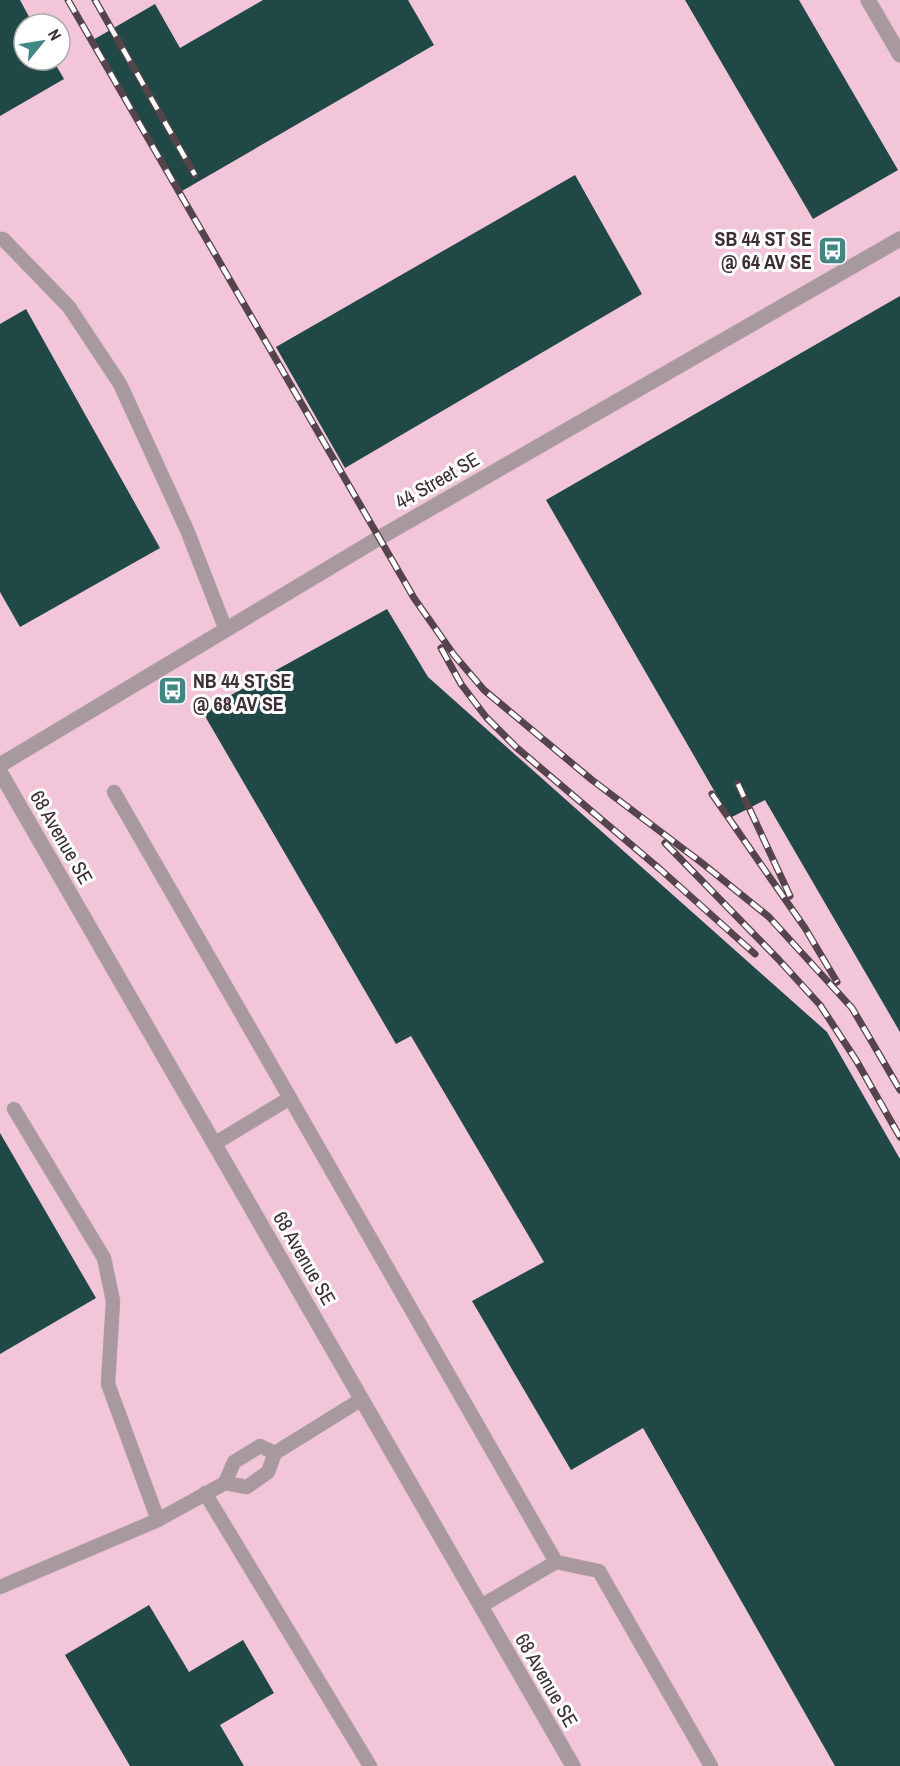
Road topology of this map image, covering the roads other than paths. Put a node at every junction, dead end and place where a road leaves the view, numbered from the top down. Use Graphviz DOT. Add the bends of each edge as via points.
graph roads {
  1 [pos="868,0"];
  2 [pos="900,55"];
  3 [pos="0,239"];
  4 [pos="900,239"];
  5 [pos="226,630"];
  6 [pos="0,765"];
  7 [pos="0,772"];
  8 [pos="114,792"];
  9 [pos="290,1098"];
  10 [pos="14,1108"];
  11 [pos="214,1144"];
  12 [pos="362,1399"];
  13 [pos="275,1454"];
  14 [pos="225,1483"];
  15 [pos="205,1493"];
  16 [pos="158,1520"];
  17 [pos="556,1562"];
  18 [pos="0,1587"];
  19 [pos="481,1606"];
  20 [pos="370,1766"];
  21 [pos="573,1766"];
  22 [pos="711,1766"];
  1 -- 2 [label="street"];
  3 -- 5 [label="lane" via="69,307 120,384 187,530"];
  4 -- 5 [label="street, 44 Street SE"];
  5 -- 6 [label="street, 44 Street SE"];
  7 -- 11 [label="street, 68 Avenue SE"];
  8 -- 9 [label="lane"];
  9 -- 11 [label="lane"];
  9 -- 17 [label="lane"];
  10 -- 16 [label="lane" via="104,1258 113,1302 108,1384"];
  11 -- 12 [label="street, 68 Avenue SE"];
  12 -- 13 [label="lane"];
  12 -- 19 [label="street, 68 Avenue SE"];
  13 -- 14 [label="lane" via="268,1472 247,1487"];
  13 -- 14 [label="lane" via="260,1446 234,1462"];
  14 -- 15 [label="lane"];
  15 -- 16 [label="lane"];
  15 -- 20 [label="lane"];
  16 -- 18 [label="lane"];
  17 -- 19 [label="lane"];
  17 -- 22 [label="lane" via="599,1571"];
  19 -- 21 [label="street, 68 Avenue SE"];
}
